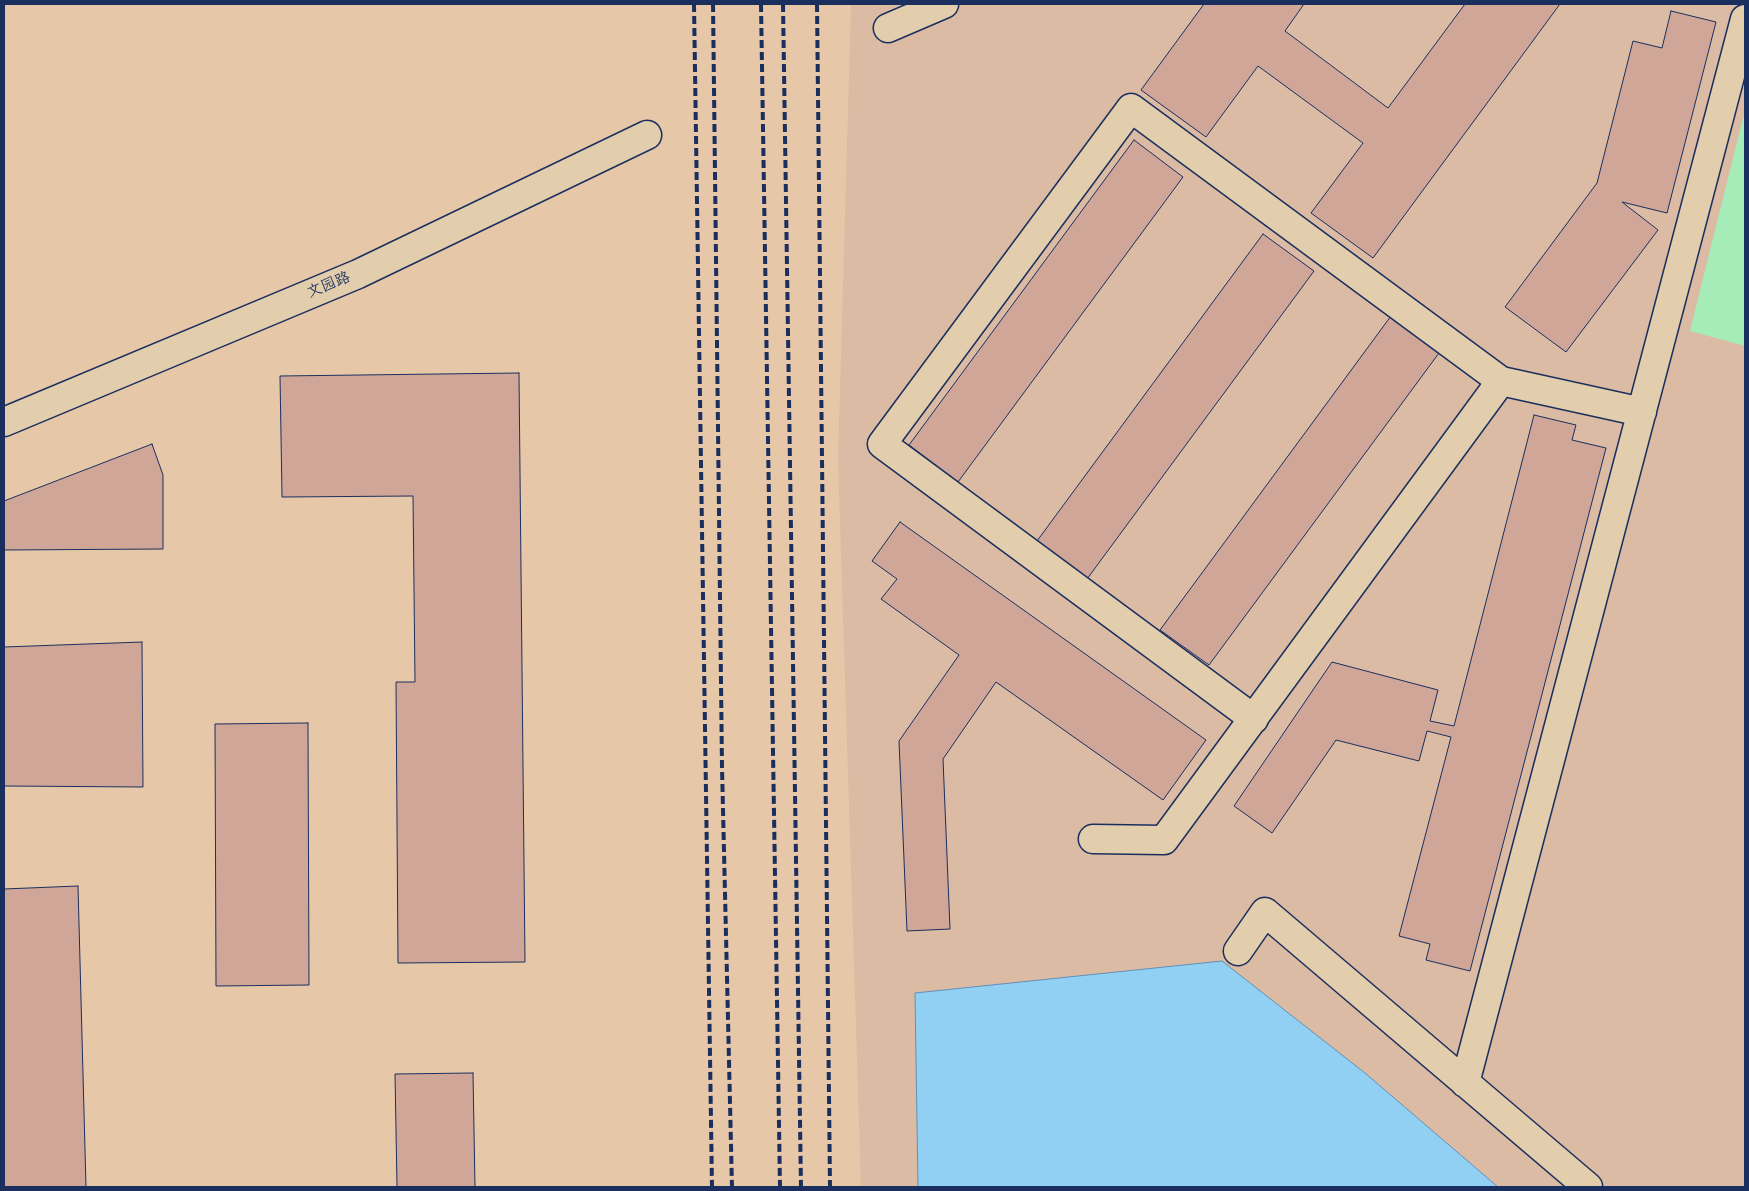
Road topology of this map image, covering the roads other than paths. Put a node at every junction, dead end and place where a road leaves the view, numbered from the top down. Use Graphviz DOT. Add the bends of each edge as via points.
graph roads {
  1 [pos="944,4"];
  2 [pos="1745,19"];
  3 [pos="888,28"];
  4 [pos="647,135"];
  5 [pos="1502,381"];
  6 [pos="1642,412"];
  7 [pos="4,422"];
  8 [pos="1254,719"];
  9 [pos="1092,839"];
  10 [pos="1238,951"];
  11 [pos="1465,1083"];
  12 [pos="1588,1187"];
  1 -- 3 [label="street"];
  2 -- 6 [label="street"];
  4 -- 7 [label="street, 文园路" via="358,274"];
  5 -- 6 [label="street"];
  5 -- 8 [label="street"];
  5 -- 8 [label="street" via="1131,108 882,444"];
  6 -- 11 [label="street"];
  8 -- 9 [label="street" via="1164,840"];
  10 -- 11 [label="street" via="1265,912"];
  11 -- 12 [label="street"];
}
